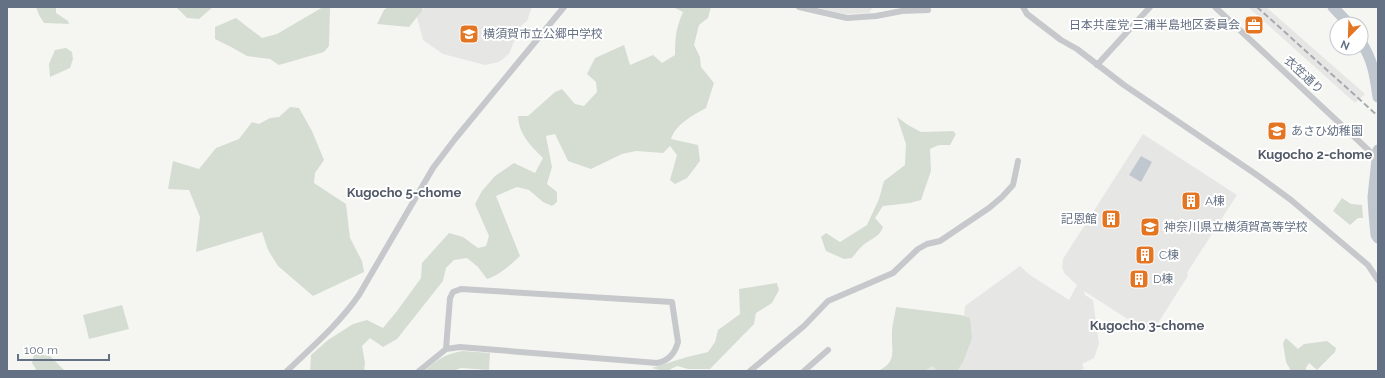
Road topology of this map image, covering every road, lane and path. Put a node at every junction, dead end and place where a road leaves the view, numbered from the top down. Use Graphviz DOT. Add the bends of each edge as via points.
graph roads {
  1 [pos="564,7"];
  2 [pos="800,7"];
  3 [pos="1023,7"];
  4 [pos="1150,7"];
  5 [pos="1215,7"];
  6 [pos="928,10"];
  7 [pos="1098,65"];
  8 [pos="1378,159"];
  9 [pos="1018,160"];
  10 [pos="1378,280"];
  11 [pos="446,349"];
  12 [pos="828,350"];
  13 [pos="287,371"];
  14 [pos="420,371"];
  15 [pos="750,371"];
  16 [pos="804,371"];
  1 -- 13 [label="street" via="433,168 359,296 337,324"];
  2 -- 6 [label="street" via="847,18"];
  3 -- 7 [label="street" via="1027,14"];
  4 -- 7 [label="street"];
  5 -- 8 [label="street, 衣笠通り"];
  7 -- 10 [label="street" via="1124,86 1291,200 1368,266"];
  9 -- 15 [label="street" via="1013,185 989,208 940,241 918,249 893,273 828,301 804,326"];
  11 -- 11 [label="street" via="460,347 656,363 671,356 678,342 672,302 461,289 453,292 450,298"];
  11 -- 14 [label="street"];
  12 -- 16 [label="street"];
}
